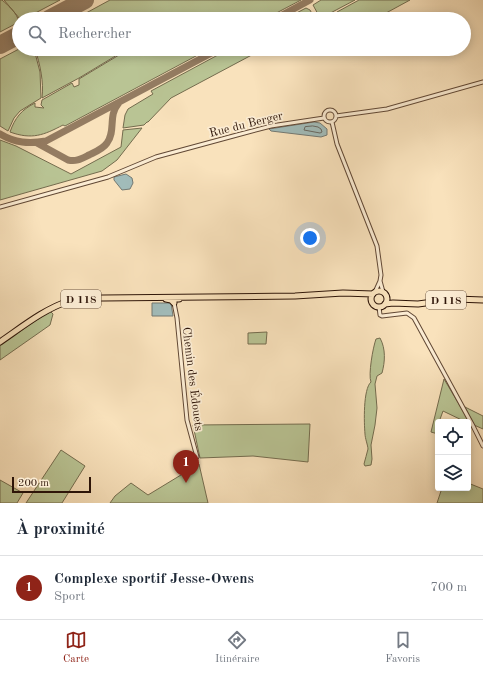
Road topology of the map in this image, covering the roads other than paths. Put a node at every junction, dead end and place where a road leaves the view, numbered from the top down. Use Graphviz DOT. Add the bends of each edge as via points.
graph roads {
  1 [pos="483,82"];
  2 [pos="336,116"];
  3 [pos="324,118"];
  4 [pos="332,122"];
  5 [pos="0,207"];
  6 [pos="380,281"];
  7 [pos="374,293"];
  8 [pos="352,294"];
  9 [pos="385,294"];
  10 [pos="154,297"];
  11 [pos="191,297"];
  12 [pos="483,300"];
  13 [pos="371,302"];
  14 [pos="174,303"];
  15 [pos="409,303"];
  16 [pos="385,304"];
  17 [pos="379,307"];
  18 [pos="0,342"];
  19 [pos="483,446"];
  20 [pos="197,457"];
  1 -- 2 [label="street" via="387,108"];
  2 -- 3 [label="street" via="329,110"];
  2 -- 4 [label="street"];
  3 -- 4 [label="street"];
  3 -- 5 [label="street, Rue du Berger" via="271,126 174,152 108,177"];
  4 -- 6 [label="street" via="338,148 375,239 380,261"];
  6 -- 7 [label="street"];
  6 -- 9 [label="street"];
  7 -- 8 [label="main road, D 118"];
  7 -- 9 [label="main road"];
  7 -- 13 [label="main road"];
  8 -- 11 [label="main road, D 118"];
  8 -- 13 [label="main road, D 118"];
  9 -- 15 [label="main road, D 118" via="394,300"];
  9 -- 16 [label="main road"];
  10 -- 11 [label="main road, D 118"];
  10 -- 14 [label="main road" via="170,299"];
  10 -- 18 [label="main road, D 118" via="90,298 70,301 41,314"];
  11 -- 14 [label="main road" via="174,299"];
  12 -- 15 [label="main road, D 118" via="456,299"];
  13 -- 17 [label="main road"];
  14 -- 20 [label="street, Chemin des Édouets" via="187,420"];
  15 -- 16 [label="main road, D 118"];
  16 -- 17 [label="main road"];
  17 -- 19 [label="street" via="382,316 407,313 414,318"];
}
